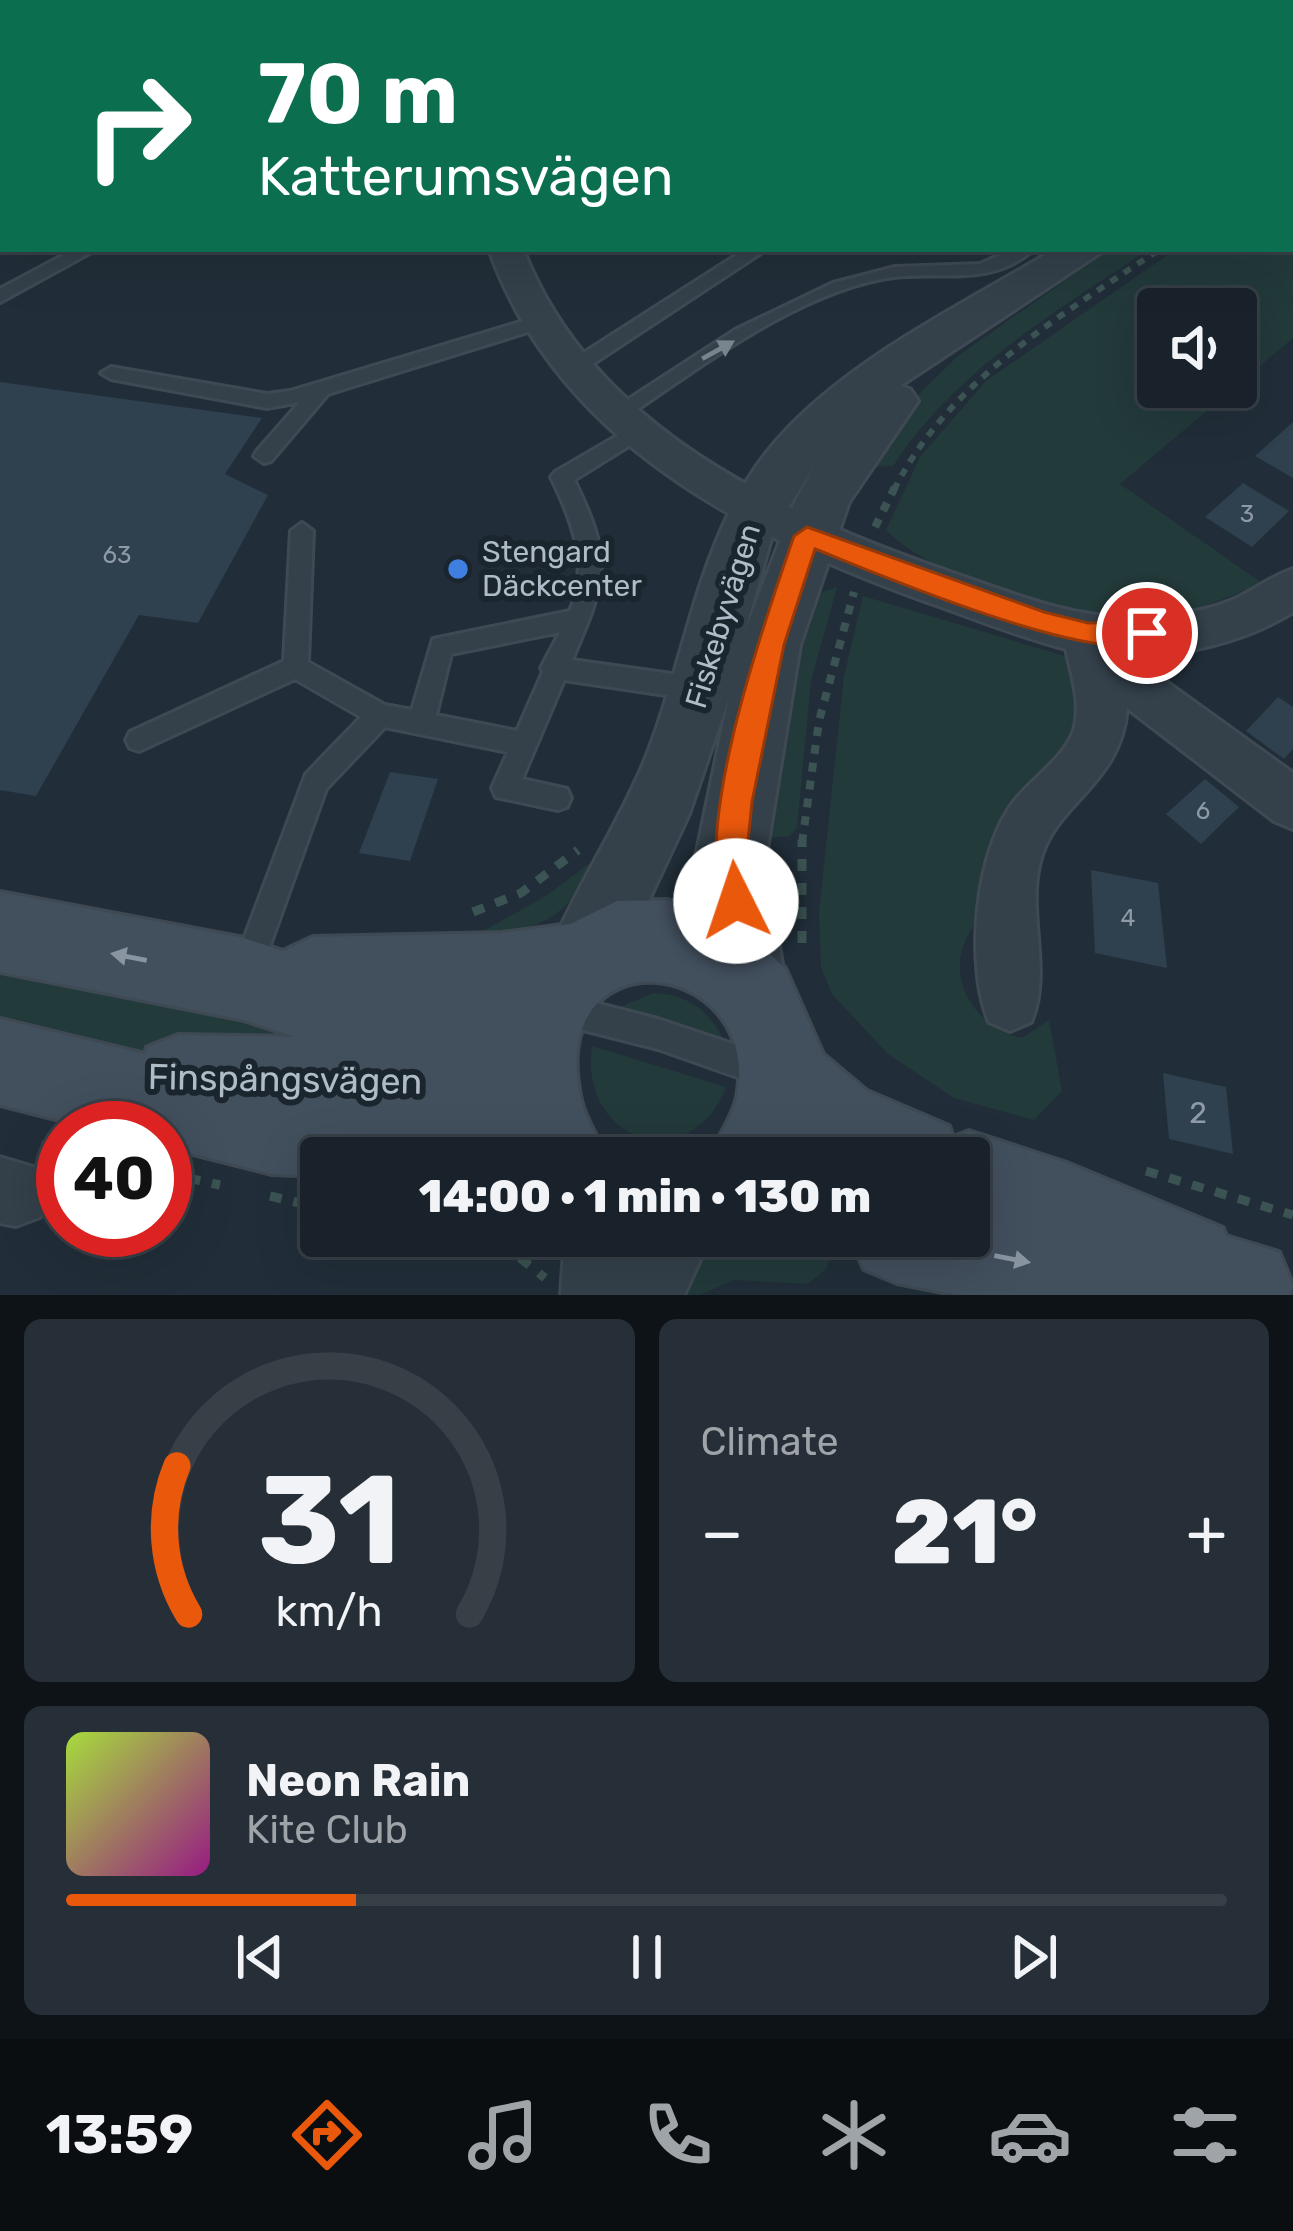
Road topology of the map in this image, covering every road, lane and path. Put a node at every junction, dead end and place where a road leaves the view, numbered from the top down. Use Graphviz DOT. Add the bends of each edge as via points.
graph roads {
  1 [pos="82,252"];
  2 [pos="507,252"];
  3 [pos="753,252"];
  4 [pos="1020,252"];
  5 [pos="1080,252"];
  6 [pos="1156,252"];
  7 [pos="0,296"];
  8 [pos="537,323"];
  9 [pos="575,368"];
  10 [pos="111,373"];
  11 [pos="325,389"];
  12 [pos="630,421"];
  13 [pos="264,456"];
  14 [pos="302,531"];
  15 [pos="809,535"];
  16 [pos="1293,586"];
  17 [pos="577,619"];
  18 [pos="1089,649"];
  19 [pos="296,667"];
  20 [pos="554,668"];
  21 [pos="694,708"];
  22 [pos="380,715"];
  23 [pos="421,723"];
  24 [pos="139,740"];
  25 [pos="524,744"];
  26 [pos="557,798"];
  27 [pos="1293,805"];
  28 [pos="587,842"];
  29 [pos="468,914"];
  30 [pos="0,932"];
  31 [pos="587,966"];
  32 [pos="776,969"];
  33 [pos="244,979"];
  34 [pos="1010,1001"];
  35 [pos="16,1066"];
  36 [pos="782,1076"];
  37 [pos="359,1137"];
  38 [pos="414,1137"];
  39 [pos="480,1137"];
  40 [pos="547,1137"];
  41 [pos="765,1137"];
  42 [pos="868,1137"];
  43 [pos="990,1183"];
  44 [pos="990,1255"];
  45 [pos="524,1257"];
  46 [pos="598,1257"];
  47 [pos="666,1257"];
  48 [pos="1263,1290"];
  49 [pos="554,1295"];
  50 [pos="596,1295"];
  51 [pos="647,1295"];
  1 -- 7 [label="lane"];
  2 -- 8 [label="street"];
  3 -- 9 [label="lane"];
  12 -- 4 [label="lane, one-way" via="709,355 842,286 879,274 966,276"];
  5 -- 15 [label="street, Fiskebyvägen" via="973,322 899,393 840,467"];
  6 -- 15 [label="path" via="980,375 944,410 890,491"];
  8 -- 9 [label="street"];
  8 -- 11 [label="lane"];
  9 -- 12 [label="street"];
  10 -- 11 [label="lane" via="267,401"];
  11 -- 13 [label="lane"];
  12 -- 15 [label="street"];
  12 -- 17 [label="lane" via="562,477 591,558 590,593"];
  14 -- 19 [label="lane"];
  15 -- 18 [label="street"];
  15 -- 21 [label="street, Fiskebyvägen"];
  15 -- 32 [label="path" via="824,685 801,864"];
  15 -- 32 [label="street, Fiskebyvägen" via="770,645 730,861"];
  16 -- 18 [label="street" via="1221,622"];
  17 -- 20 [label="lane"];
  17 -- 23 [label="lane" via="441,646"];
  18 -- 27 [label="street"];
  18 -- 34 [label="street" via="1102,705 1098,733 1086,759 1026,824 1012,859"];
  19 -- 22 [label="lane"];
  19 -- 24 [label="lane"];
  20 -- 21 [label="lane"];
  20 -- 25 [label="lane"];
  21 -- 31 [label="street, Fiskebyvägen"];
  22 -- 23 [label="lane"];
  22 -- 33 [label="lane" via="315,782"];
  23 -- 25 [label="lane"];
  25 -- 26 [label="lane" via="505,788"];
  28 -- 29 [label="path" via="520,893"];
  33 -- 30 [label="main road, Finspångsvägen, one-way"];
  31 -- 32 [label="main road, Finspångsvägen" via="707,951"];
  31 -- 33 [label="main road, Finspångsvägen" via="487,1022 394,1022"];
  31 -- 36 [label="lane" via="658,1034"];
  31 -- 40 [label="main road, Finspångsvägen" via="533,1068"];
  32 -- 36 [label="main road, Finspångsvägen"];
  35 -- 37 [label="main road, Finspångsvägen" via="272,1130"];
  36 -- 41 [label="main road, Finspångsvägen"];
  36 -- 42 [label="main road"];
  38 -- 39 [label="main road, Finspångsvägen"];
  43 -- 48 [label="main road"];
  44 -- 48 [label="main road, one-way"];
  45 -- 49 [label="path"];
  46 -- 50 [label="street"];
  47 -- 51 [label="street"];
}
